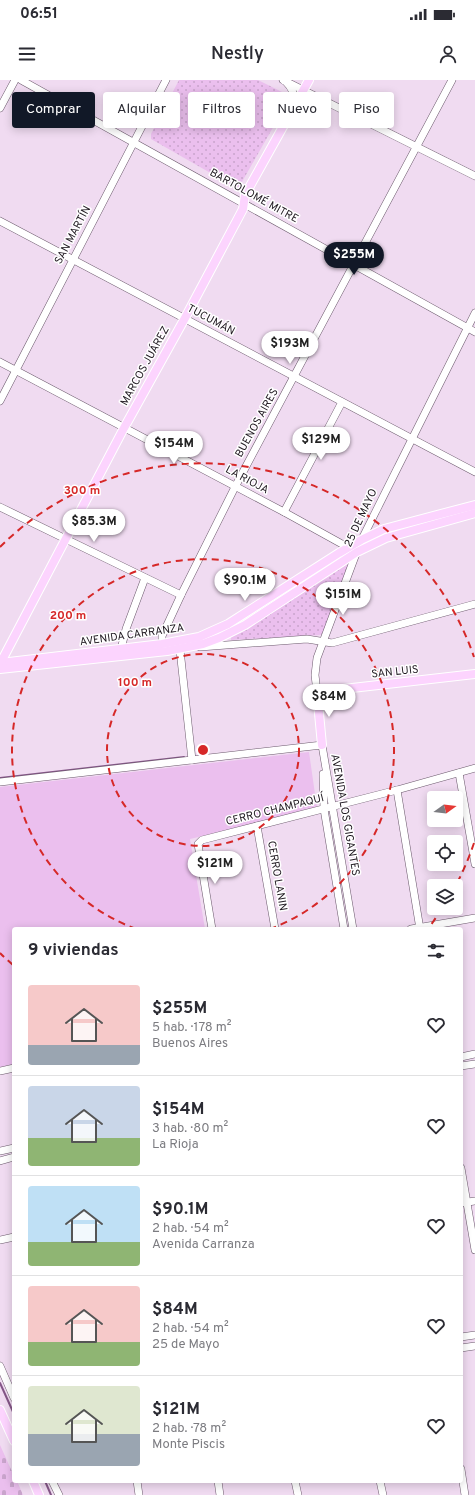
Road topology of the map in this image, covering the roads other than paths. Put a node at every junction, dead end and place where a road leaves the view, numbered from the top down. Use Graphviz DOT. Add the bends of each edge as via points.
graph roads {
  1 [pos="15,80"];
  2 [pos="21,80"];
  3 [pos="166,80"];
  4 [pos="284,80"];
  5 [pos="309,80"];
  6 [pos="452,80"];
  7 [pos="304,90"];
  8 [pos="292,92"];
  9 [pos="0,108"];
  10 [pos="283,128"];
  11 [pos="134,142"];
  12 [pos="417,146"];
  13 [pos="475,176"];
  14 [pos="244,202"];
  15 [pos="0,221"];
  16 [pos="73,259"];
  17 [pos="354,265"];
  18 [pos="475,313"];
  19 [pos="185,318"];
  20 [pos="468,328"];
  21 [pos="475,332"];
  22 [pos="0,362"];
  23 [pos="16,371"];
  24 [pos="295,377"];
  25 [pos="0,401"];
  26 [pos="342,402"];
  27 [pos="124,428"];
  28 [pos="412,438"];
  29 [pos="475,472"];
  30 [pos="235,487"];
  31 [pos="475,505"];
  32 [pos="0,507"];
  33 [pos="284,512"];
  34 [pos="475,513"];
  35 [pos="66,540"];
  36 [pos="361,540"];
  37 [pos="349,548"];
  38 [pos="357,552"];
  39 [pos="145,578"];
  40 [pos="181,595"];
  41 [pos="475,604"];
  42 [pos="324,642"];
  43 [pos="162,644"];
  44 [pos="122,649"];
  45 [pos="184,649"];
  46 [pos="3,651"];
  47 [pos="167,651"];
  48 [pos="0,663"];
  49 [pos="0,670"];
  50 [pos="475,674"];
  51 [pos="317,692"];
  52 [pos="322,745"];
  53 [pos="192,760"];
  54 [pos="475,768"];
  55 [pos="459,772"];
  56 [pos="0,782"];
  57 [pos="397,790"];
  58 [pos="332,807"];
  59 [pos="324,809"];
  60 [pos="258,826"];
  61 [pos="475,864"];
  62 [pos="475,918"];
  63 [pos="212,927"];
  64 [pos="275,927"];
  65 [pos="344,927"];
  66 [pos="353,927"];
  67 [pos="420,927"];
  68 [pos="426,927"];
  69 [pos="475,1054"];
  70 [pos="463,1057"];
  71 [pos="475,1064"];
  72 [pos="463,1066"];
  73 [pos="12,1068"];
  74 [pos="0,1071"];
  75 [pos="12,1148"];
  76 [pos="0,1151"];
  77 [pos="12,1158"];
  78 [pos="0,1161"];
  79 [pos="463,1191"];
  80 [pos="475,1200"];
  81 [pos="464,1203"];
  82 [pos="12,1237"];
  83 [pos="0,1240"];
  84 [pos="475,1250"];
  85 [pos="475,1335"];
  86 [pos="463,1337"];
  87 [pos="475,1346"];
  88 [pos="463,1348"];
  89 [pos="0,1366"];
  90 [pos="12,1393"];
  91 [pos="0,1410"];
  92 [pos="11,1426"];
  93 [pos="463,1482"];
  94 [pos="34,1483"];
  95 [pos="53,1483"];
  96 [pos="137,1483"];
  97 [pos="218,1483"];
  98 [pos="295,1483"];
  99 [pos="380,1483"];
  100 [pos="39,1495"];
  101 [pos="59,1495"];
  102 [pos="139,1495"];
  103 [pos="220,1495"];
  104 [pos="298,1495"];
  105 [pos="383,1495"];
  106 [pos="465,1495"];
  1 -- 9 [label="street"];
  2 -- 11 [label="street, BARTOLOMÉ MITRE"];
  3 -- 11 [label="street, SAN MARTÍN"];
  4 -- 7 [label="street"];
  4 -- 8 [label="street"];
  5 -- 7 [label="main road, MARCOS JUÁREZ"];
  6 -- 12 [label="street, BUENOS AIRES"];
  7 -- 12 [label="street"];
  10 -- 14 [label="main road, MARCOS JUÁREZ" via="245,195"];
  11 -- 14 [label="street, BARTOLOMÉ MITRE"];
  11 -- 16 [label="street, SAN MARTÍN"];
  12 -- 13 [label="street"];
  12 -- 17 [label="street, BUENOS AIRES"];
  14 -- 17 [label="street, BARTOLOMÉ MITRE"];
  14 -- 19 [label="main road, MARCOS JUÁREZ" via="243,209"];
  15 -- 16 [label="street, TUCUMÁN"];
  16 -- 19 [label="street, TUCUMÁN"];
  16 -- 23 [label="street, SAN MARTÍN"];
  17 -- 20 [label="street, BARTOLOMÉ MITRE"];
  17 -- 24 [label="street, BUENOS AIRES"];
  18 -- 20 [label="street, 25 DE MAYO"];
  19 -- 24 [label="street, TUCUMÁN"];
  19 -- 27 [label="main road, MARCOS JUÁREZ"];
  20 -- 21 [label="street, BARTOLOMÉ MITRE"];
  20 -- 28 [label="street, 25 DE MAYO"];
  22 -- 23 [label="street, LA RIOJA"];
  23 -- 25 [label="street, SAN MARTÍN"];
  23 -- 27 [label="street, LA RIOJA"];
  24 -- 26 [label="street, TUCUMÁN"];
  24 -- 30 [label="street, BUENOS AIRES"];
  26 -- 28 [label="street, TUCUMÁN"];
  26 -- 33 [label="street"];
  27 -- 30 [label="street, LA RIOJA"];
  27 -- 35 [label="main road, MARCOS JUÁREZ"];
  28 -- 29 [label="street, TUCUMÁN"];
  28 -- 36 [label="street, 25 DE MAYO"];
  30 -- 33 [label="street, LA RIOJA"];
  30 -- 40 [label="street, BUENOS AIRES"];
  31 -- 36 [label="main road, AVENIDA CARRANZA" via="384,529"];
  32 -- 35 [label="street"];
  33 -- 37 [label="street, LA RIOJA"];
  34 -- 38 [label="main road, AVENIDA CARRANZA" via="386,538"];
  35 -- 39 [label="street"];
  35 -- 46 [label="main road, MARCOS JUÁREZ"];
  36 -- 37 [label="main road, AVENIDA CARRANZA"];
  36 -- 38 [label="street, 25 DE MAYO"];
  37 -- 38 [label="street, LA RIOJA"];
  37 -- 43 [label="main road, AVENIDA CARRANZA" via="228,624 199,637"];
  38 -- 42 [label="street, 25 DE MAYO"];
  38 -- 45 [label="main road, AVENIDA CARRANZA" via="239,628 219,638"];
  39 -- 40 [label="street"];
  39 -- 44 [label="street" via="126,629"];
  40 -- 43 [label="street, BUENOS AIRES" via="162,636"];
  41 -- 42 [label="street" via="339,642"];
  42 -- 45 [label="street" via="307,639"];
  42 -- 51 [label="street, 25 DE MAYO" via="317,658"];
  43 -- 44 [label="main road, AVENIDA CARRANZA"];
  43 -- 47 [label="street"];
  44 -- 48 [label="main road, AVENIDA CARRANZA"];
  45 -- 47 [label="main road, AVENIDA CARRANZA"];
  45 -- 53 [label="street"];
  46 -- 48 [label="main road, MARCOS JUÁREZ"];
  47 -- 49 [label="main road, AVENIDA CARRANZA"];
  50 -- 51 [label="main road, SAN LUIS"];
  51 -- 52 [label="main road, 25 DE MAYO"];
  52 -- 53 [label="street"];
  52 -- 58 [label="street, AVENIDA LOS GIGANTES"];
  52 -- 59 [label="street, AVENIDA LOS GIGANTES"];
  53 -- 56 [label="street"];
  54 -- 55 [label="street, CERRO CHAMPAQUÍ"];
  55 -- 57 [label="street, CERRO CHAMPAQUÍ"];
  55 -- 61 [label="street"];
  57 -- 58 [label="street, CERRO CHAMPAQUÍ"];
  57 -- 67 [label="street"];
  58 -- 59 [label="street, CERRO CHAMPAQUÍ"];
  58 -- 66 [label="street, AVENIDA LOS GIGANTES"];
  59 -- 60 [label="street, CERRO CHAMPAQUÍ"];
  59 -- 65 [label="street, AVENIDA LOS GIGANTES"];
  60 -- 63 [label="street, CERRO CHAMPAQUÍ" via="202,840 198,844"];
  60 -- 64 [label="street, CERRO LANIN"];
  62 -- 68 [label="street"];
  69 -- 70 [label="street"];
  71 -- 72 [label="street"];
  73 -- 74 [label="street"];
  75 -- 76 [label="street"];
  77 -- 78 [label="street"];
  79 -- 81 [label="street"];
  80 -- 81 [label="street"];
  81 -- 84 [label="street"];
  82 -- 83 [label="street"];
  85 -- 86 [label="street"];
  87 -- 88 [label="street"];
  89 -- 90 [label="street"];
  91 -- 92 [label="main road"];
  93 -- 106 [label="street"];
  94 -- 100 [label="main road"];
  95 -- 101 [label="street"];
  96 -- 102 [label="street"];
  97 -- 103 [label="street"];
  98 -- 104 [label="street"];
  99 -- 105 [label="street"];
}
